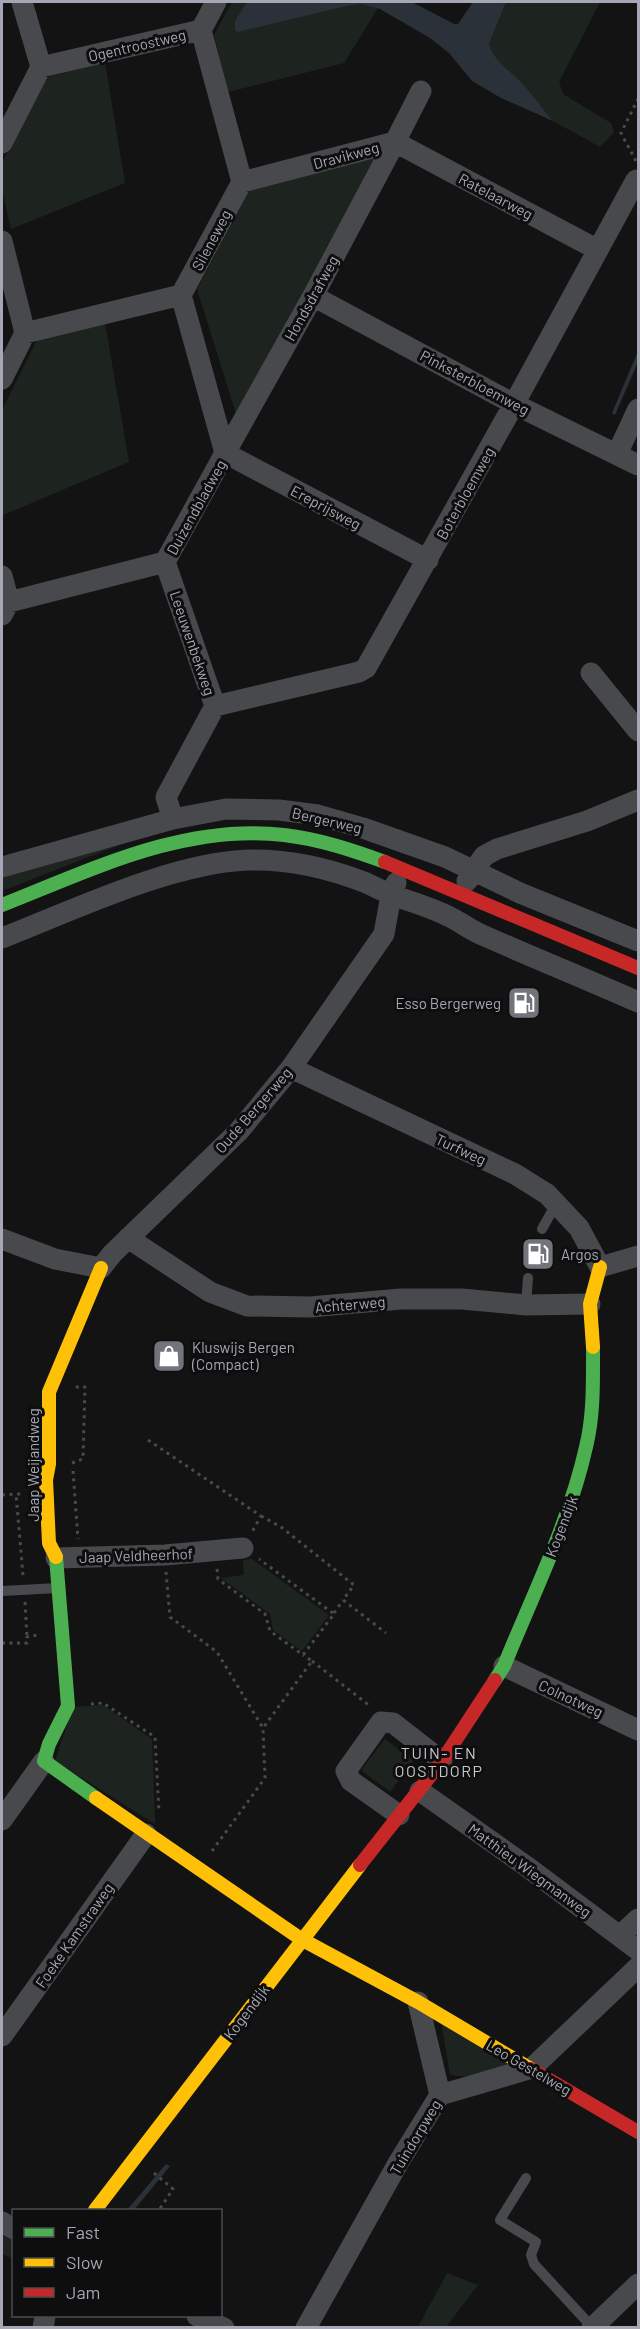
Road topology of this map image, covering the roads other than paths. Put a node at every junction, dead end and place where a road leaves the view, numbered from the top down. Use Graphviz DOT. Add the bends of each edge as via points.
graph roads {
  1 [pos="22,2"];
  2 [pos="216,2"];
  3 [pos="201,30"];
  4 [pos="41,67"];
  5 [pos="421,91"];
  6 [pos="395,142"];
  7 [pos="2,143"];
  8 [pos="637,173"];
  9 [pos="242,182"];
  10 [pos="2,241"];
  11 [pos="598,250"];
  12 [pos="181,295"];
  13 [pos="313,296"];
  14 [pos="25,333"];
  15 [pos="2,379"];
  16 [pos="514,404"];
  17 [pos="639,409"];
  18 [pos="225,453"];
  19 [pos="617,454"];
  20 [pos="639,465"];
  21 [pos="428,560"];
  22 [pos="165,562"];
  23 [pos="2,576"];
  24 [pos="5,608"];
  25 [pos="591,673"];
  26 [pos="215,706"];
  27 [pos="639,731"];
  28 [pos="639,800"];
  29 [pos="173,819"];
  30 [pos="2,867"];
  31 [pos="401,868"];
  32 [pos="474,870"];
  33 [pos="460,892"];
  34 [pos="391,895"];
  35 [pos="480,902"];
  36 [pos="2,905"];
  37 [pos="2,938"];
  38 [pos="495,940"];
  39 [pos="639,941"];
  40 [pos="610,955"];
  41 [pos="639,968"];
  42 [pos="579,976"];
  43 [pos="639,1002"];
  44 [pos="291,1068"];
  45 [pos="556,1204"];
  46 [pos="542,1229"];
  47 [pos="128,1238"];
  48 [pos="2,1239"];
  49 [pos="639,1256"];
  50 [pos="600,1267"];
  51 [pos="101,1268"];
  52 [pos="528,1278"];
  53 [pos="590,1304"];
  54 [pos="526,1305"];
  55 [pos="243,1548"];
  56 [pos="56,1558"];
  57 [pos="58,1588"];
  58 [pos="2,1592"];
  59 [pos="504,1666"];
  60 [pos="639,1730"];
  61 [pos="44,1761"];
  62 [pos="442,1761"];
  63 [pos="420,1791"];
  64 [pos="4,1811"];
  65 [pos="399,1815"];
  66 [pos="148,1835"];
  67 [pos="639,1919"];
  68 [pos="620,1936"];
  69 [pos="301,1939"];
  70 [pos="639,1950"];
  71 [pos="639,1967"];
  72 [pos="418,2002"];
  73 [pos="2,2036"];
  74 [pos="532,2068"];
  75 [pos="440,2095"];
  76 [pos="639,2132"];
  77 [pos="526,2178"];
  78 [pos="97,2209"];
  79 [pos="639,2284"];
  80 [pos="199,2317"];
  81 [pos="592,2327"];
  82 [pos="224,2328"];
  83 [pos="306,2328"];
  1 -- 4 [label="street"];
  2 -- 3 [label="street, Ogentroostweg"];
  3 -- 4 [label="street, Ogentroostweg"];
  3 -- 9 [label="street"];
  4 -- 7 [label="street"];
  5 -- 6 [label="street, Dravikweg"];
  6 -- 9 [label="street, Dravikweg"];
  6 -- 11 [label="street, Ratelaarweg"];
  6 -- 13 [label="street, Hondsdrafweg"];
  8 -- 11 [label="street, Boterbloemweg"];
  9 -- 12 [label="street, Sileneweg"];
  10 -- 14 [label="street"];
  11 -- 16 [label="street, Boterbloemweg"];
  12 -- 14 [label="street"];
  12 -- 18 [label="street, Duizendbladweg"];
  13 -- 16 [label="street, Pinksterbloemweg"];
  13 -- 18 [label="street, Hondsdrafweg"];
  14 -- 15 [label="street"];
  16 -- 19 [label="street, Pinksterbloemweg"];
  16 -- 21 [label="street, Boterbloemweg"];
  17 -- 19 [label="street"];
  18 -- 21 [label="street, Ereprijsweg"];
  18 -- 22 [label="street, Duizendbladweg"];
  19 -- 20 [label="street, Pinksterbloemweg"];
  21 -- 26 [label="street, Boterbloemweg" via="366,668"];
  22 -- 24 [label="street, Duizendbladweg"];
  22 -- 26 [label="street, Leeuwenbekweg"];
  23 -- 24 [label="street"];
  25 -- 27 [label="street"];
  26 -- 29 [label="street, Leeuwenbekweg" via="166,797"];
  28 -- 32 [label="street" via="497,849 484,856"];
  29 -- 30 [label="street, Bergerweg"];
  29 -- 32 [label="street, Bergerweg" via="226,809 318,815"];
  31 -- 33 [label="street, Bergerweg"];
  31 -- 34 [label="street, Oude Bergerweg"];
  31 -- 36 [label="street, Bergerweg" via="324,841 256,833 214,834 146,851"];
  32 -- 33 [label="street"];
  32 -- 39 [label="street, Bergerweg"];
  33 -- 35 [label="street, Bergerweg"];
  34 -- 37 [label="street" via="366,882 310,866 236,861 133,887"];
  34 -- 38 [label="street" via="424,905"];
  34 -- 44 [label="street, Oude Bergerweg" via="384,934"];
  35 -- 38 [label="street"];
  35 -- 40 [label="street, Bergerweg"];
  38 -- 42 [label="street"];
  40 -- 41 [label="street, Bergerweg"];
  40 -- 42 [label="street"];
  42 -- 43 [label="street"];
  44 -- 45 [label="street, Turfweg" via="516,1174"];
  44 -- 47 [label="street, Oude Bergerweg" via="239,1131"];
  45 -- 46 [label="lane"];
  45 -- 50 [label="street, Turfweg" via="579,1228"];
  47 -- 51 [label="street, Oude Bergerweg"];
  47 -- 54 [label="street, Achterweg" via="210,1292 247,1306 310,1307 401,1299"];
  48 -- 51 [label="street" via="56,1259"];
  49 -- 50 [label="street"];
  50 -- 53 [label="street, Kogendijk"];
  51 -- 56 [label="street, Jaap Weijandweg" via="51,1385 46,1494 50,1543"];
  52 -- 54 [label="lane"];
  53 -- 54 [label="street, Achterweg"];
  53 -- 59 [label="street, Kogendijk" via="593,1389 587,1445 571,1503"];
  55 -- 56 [label="street, Jaap Veldheerhof"];
  56 -- 57 [label="street, Jaap Weijandweg"];
  57 -- 58 [label="lane"];
  57 -- 61 [label="street, Jaap Weijandweg" via="68,1706"];
  59 -- 60 [label="street, Colnotweg"];
  59 -- 62 [label="street, Kogendijk"];
  61 -- 64 [label="street"];
  61 -- 66 [label="street"];
  62 -- 63 [label="street, Kogendijk"];
  62 -- 65 [label="street" via="393,1723 381,1722 346,1771 351,1781"];
  63 -- 65 [label="street, Kogendijk"];
  63 -- 68 [label="street, Matthieu Wiegmanweg"];
  65 -- 69 [label="street, Kogendijk"];
  66 -- 69 [label="street"];
  66 -- 73 [label="street, Foeke Kamstraweg"];
  67 -- 68 [label="street"];
  68 -- 70 [label="street, Matthieu Wiegmanweg"];
  69 -- 72 [label="street, Leo Gestelweg"];
  69 -- 78 [label="street, Kogendijk"];
  71 -- 74 [label="street, Tuindorpweg"];
  72 -- 74 [label="street, Leo Gestelweg"];
  72 -- 75 [label="street"];
  74 -- 75 [label="street, Tuindorpweg"];
  74 -- 76 [label="street, Leo Gestelweg"];
  75 -- 83 [label="street, Tuindorpweg"];
  77 -- 81 [label="lane" via="500,2220 536,2242 531,2255 534,2264"];
  79 -- 81 [label="street"];
  80 -- 82 [label="street"];
}
